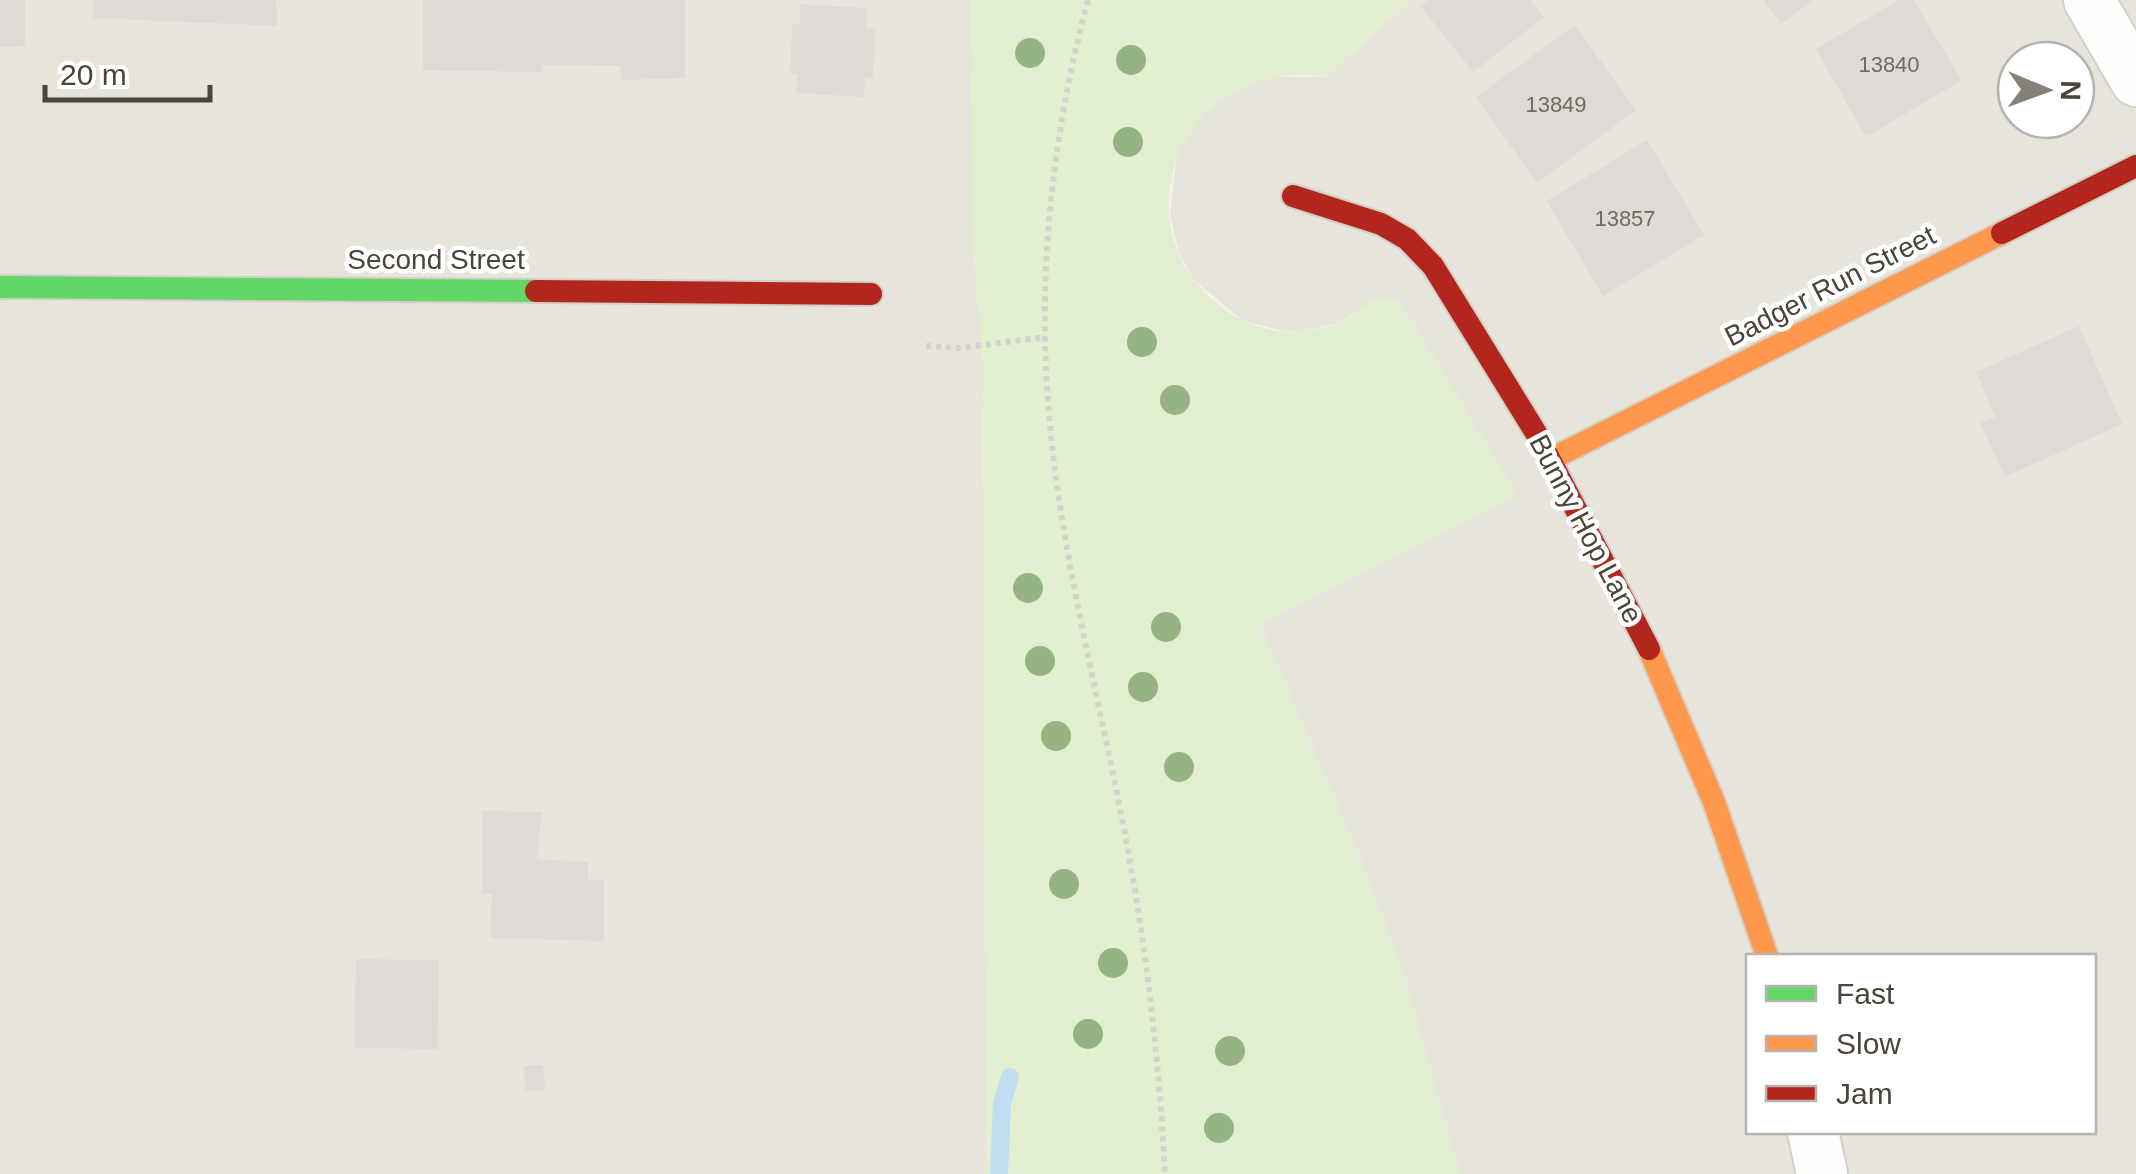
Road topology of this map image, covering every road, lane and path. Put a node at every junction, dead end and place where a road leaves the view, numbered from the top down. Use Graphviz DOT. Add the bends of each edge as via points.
graph roads {
  1 [pos="1088,0"];
  2 [pos="2089,0"];
  3 [pos="2136,81"];
  4 [pos="2136,166"];
  5 [pos="1293,196"];
  6 [pos="0,287"];
  7 [pos="871,294"];
  8 [pos="1044,336"];
  9 [pos="926,346"];
  10 [pos="1552,460"];
  11 [pos="1766,954"];
  12 [pos="1813,1134"];
  13 [pos="1165,1174"];
  14 [pos="1822,1174"];
  1 -- 8 [label="path" via="1060,141"];
  2 -- 3 [label="street"];
  4 -- 10 [label="street, Badger Run Street"];
  5 -- 10 [label="street, Bunny Hop Lane" via="1389,228 1420,251"];
  6 -- 7 [label="street, Second Street"];
  8 -- 9 [label="path"];
  8 -- 13 [label="path" via="1073,584 1147,960"];
  10 -- 11 [label="street, Bunny Hop Lane" via="1688,739"];
  12 -- 14 [label="street"];
}
